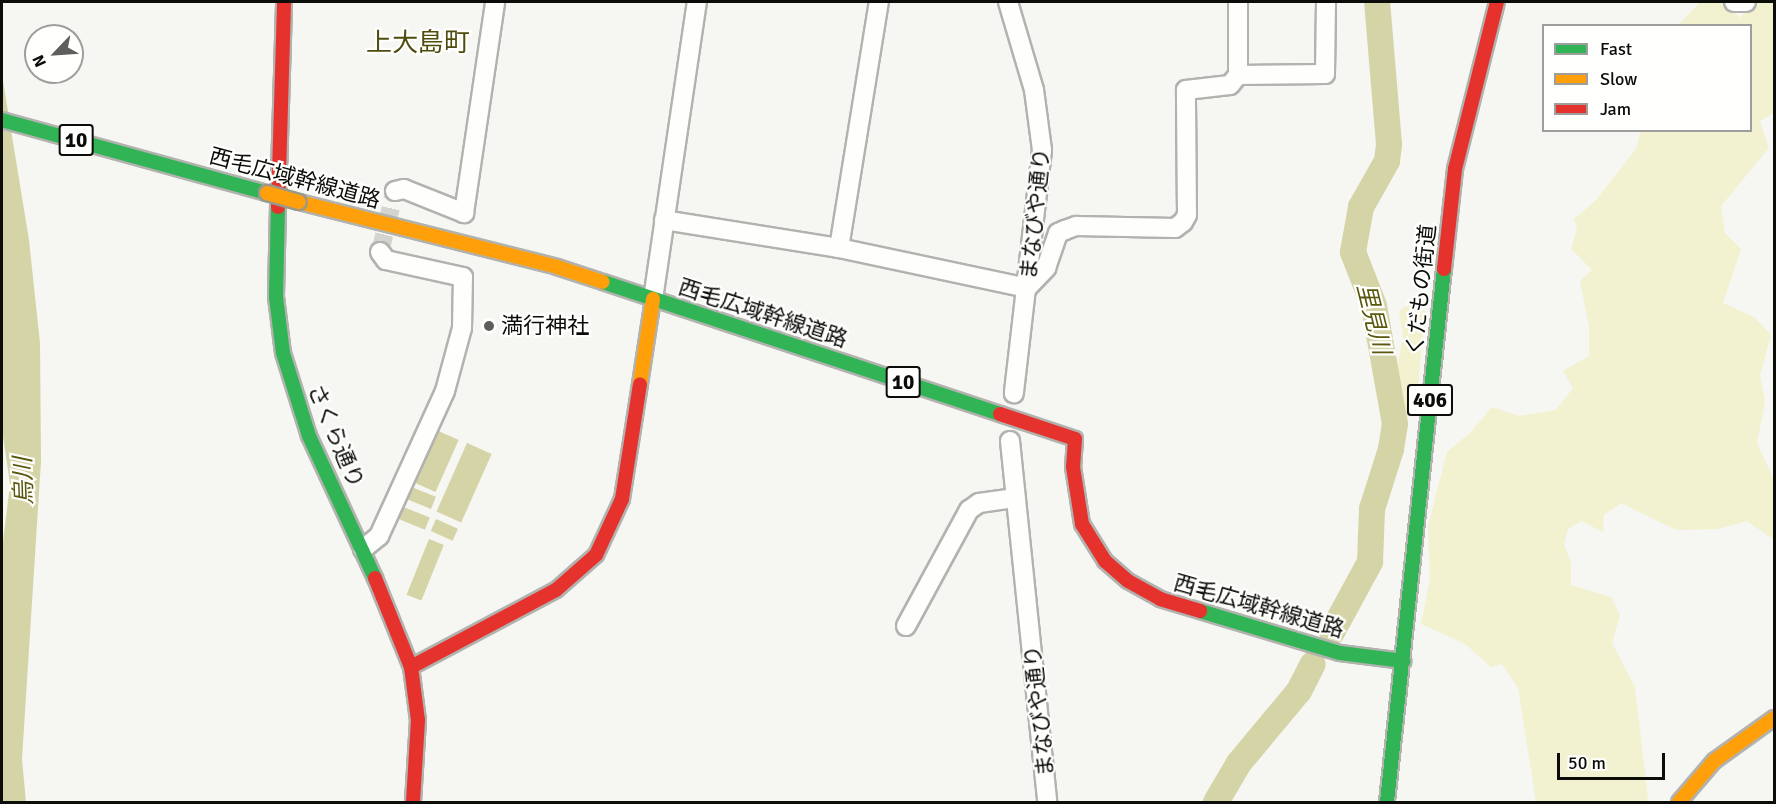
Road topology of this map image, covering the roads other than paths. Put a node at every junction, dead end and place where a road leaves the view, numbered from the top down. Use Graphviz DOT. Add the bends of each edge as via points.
graph roads {
  1 [pos="284,2"];
  2 [pos="495,2"];
  3 [pos="697,2"];
  4 [pos="879,2"];
  5 [pos="1008,2"];
  6 [pos="1238,2"];
  7 [pos="1326,2"];
  8 [pos="1497,2"];
  9 [pos="1734,2"];
  10 [pos="1746,2"];
  11 [pos="1238,75"];
  12 [pos="2,120"];
  13 [pos="395,191"];
  14 [pos="664,220"];
  15 [pos="839,248"];
  16 [pos="380,252"];
  17 [pos="1028,288"];
  18 [pos="653,299"];
  19 [pos="1014,393"];
  20 [pos="1010,441"];
  21 [pos="1016,498"];
  22 [pos="363,549"];
  23 [pos="906,626"];
  24 [pos="1403,661"];
  25 [pos="411,667"];
  26 [pos="1774,718"];
  27 [pos="413,802"];
  28 [pos="1047,802"];
  29 [pos="1387,802"];
  30 [pos="1679,802"];
  1 -- 22 [label="main road, さくら通り" via="276,297 282,342 309,436"];
  2 -- 13 [label="street" via="464,213 404,189"];
  3 -- 14 [label="street"];
  4 -- 15 [label="street"];
  5 -- 17 [label="street, まなびや通り" via="1035,90 1042,133 1042,173"];
  6 -- 11 [label="street"];
  7 -- 11 [label="street" via="1325,74"];
  8 -- 24 [label="main road, くだもの街道 / 406" via="1455,169"];
  9 -- 10 [label="street"];
  11 -- 17 [label="street" via="1230,85 1186,90 1187,215 1183,222 1175,228 1076,226 1065,230 1058,233 1046,268"];
  12 -- 18 [label="main road, 西毛広域幹線道路 / 10, bridge" via="299,202 556,267"];
  14 -- 15 [label="street"];
  14 -- 18 [label="street"];
  15 -- 17 [label="street"];
  16 -- 22 [label="street" via="386,260 464,277 462,328 440,402 379,536"];
  17 -- 19 [label="street, まなびや通り"];
  18 -- 24 [label="main road, 西毛広域幹線道路 / 10" via="1075,439 1073,467 1082,524 1105,561 1128,581 1160,599 1283,638 1340,653"];
  18 -- 25 [label="main road" via="622,499 596,555 556,590"];
  20 -- 21 [label="street, まなびや通り"];
  21 -- 23 [label="street" via="979,503 969,510"];
  21 -- 28 [label="street, まなびや通り"];
  22 -- 25 [label="main road, さくら通り"];
  24 -- 29 [label="main road, くだもの街道 / 406"];
  25 -- 27 [label="main road, さくら通り" via="418,720"];
  26 -- 30 [label="main road" via="1714,761"];
}
